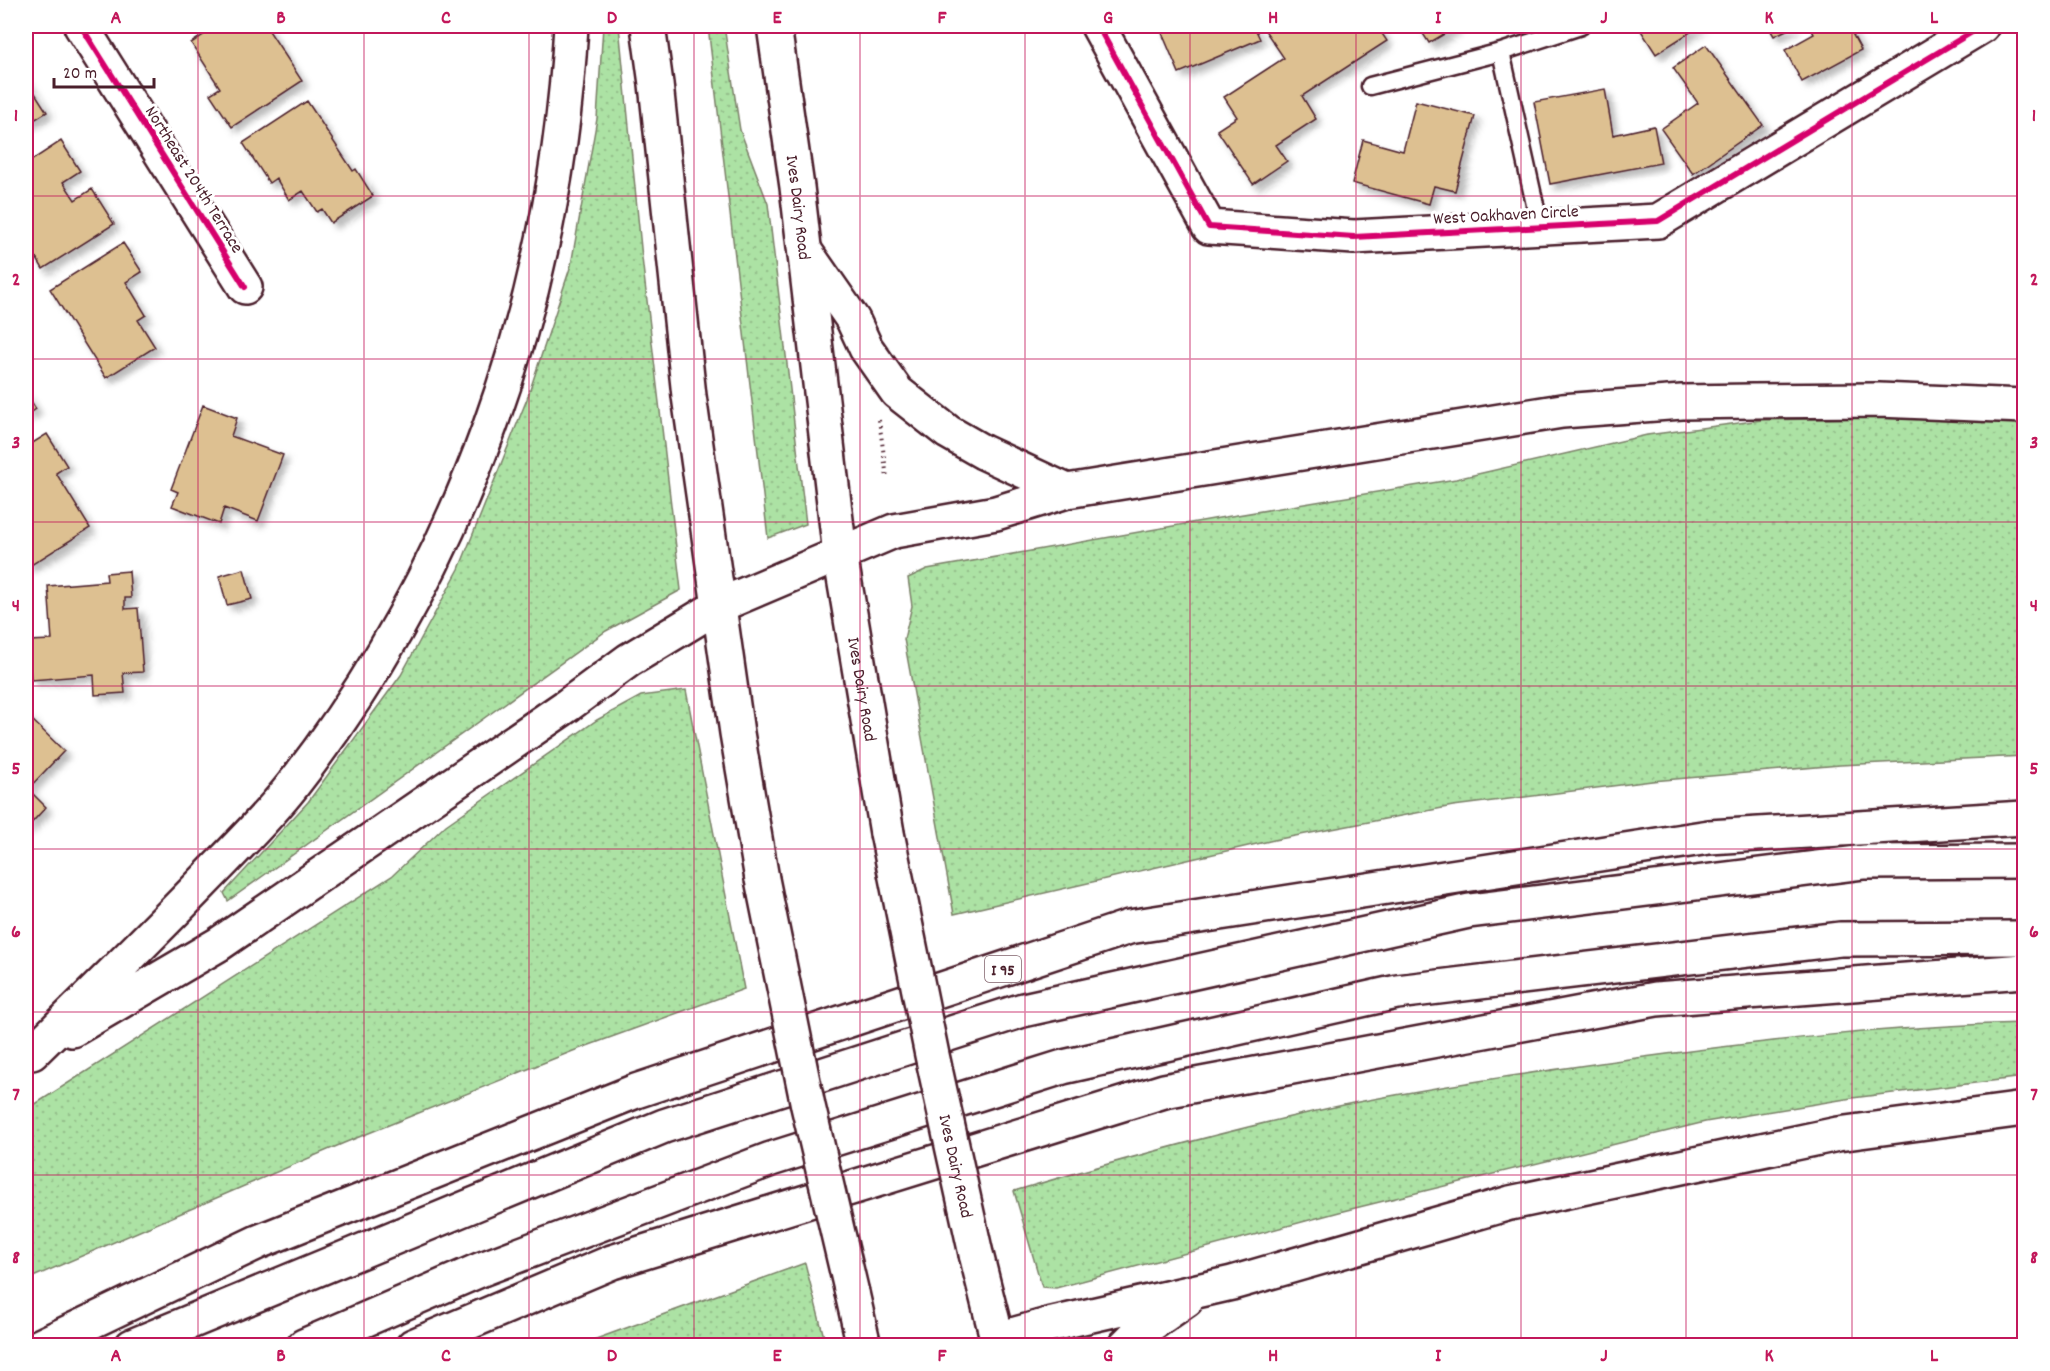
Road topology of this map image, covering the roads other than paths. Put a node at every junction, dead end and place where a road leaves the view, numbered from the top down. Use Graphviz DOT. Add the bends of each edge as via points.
graph roads {
  1 [pos="81,26"];
  2 [pos="571,26"];
  3 [pos="648,26"];
  4 [pos="774,26"];
  5 [pos="1098,26"];
  6 [pos="1581,26"];
  7 [pos="1973,28"];
  8 [pos="1501,52"];
  9 [pos="1370,86"];
  10 [pos="1540,227"];
  11 [pos="805,251"];
  12 [pos="246,287"];
  13 [pos="2025,406"];
  14 [pos="1067,491"];
  15 [pos="840,554"];
  16 [pos="720,605"];
  17 [pos="2025,818"];
  18 [pos="2025,861"];
  19 [pos="2025,938"];
  20 [pos="2025,971"];
  21 [pos="29,1055"];
  22 [pos="2025,1109"];
  23 [pos="1202,1290"];
  24 [pos="992,1343"];
  25 [pos="40,1346"];
  26 [pos="132,1346"];
  27 [pos="304,1346"];
  28 [pos="413,1346"];
  29 [pos="864,1346"];
  30 [pos="1125,1346"];
  1 -- 12 [label="main road, Northeast 204th Terrace"];
  2 -- 21 [label="main road" via="561,139 549,215 521,335 489,433 412,604 362,688 291,787 193,892"];
  3 -- 16 [label="main road" via="689,396"];
  4 -- 11 [label="main road, Ives Dairy Road"];
  5 -- 10 [label="main road, West Oakhaven Circle" via="1209,227 1354,237"];
  6 -- 8 [label="lane"];
  7 -- 10 [label="main road, West Oakhaven Circle" via="1658,221"];
  8 -- 9 [label="lane"];
  8 -- 10 [label="lane"];
  11 -- 14 [label="main road" via="897,392 948,432"];
  11 -- 15 [label="main road, Ives Dairy Road"];
  13 -- 14 [label="main road" via="1879,400 1752,401 1562,411"];
  14 -- 15 [label="main road" via="996,513 894,531"];
  15 -- 16 [label="main road"];
  15 -- 24 [label="main road, Ives Dairy Road, bridge" via="887,833"];
  16 -- 21 [label="main road" via="629,660 219,944"];
  16 -- 29 [label="main road, bridge" via="762,879 808,1106"];
  17 -- 25 [label="main road, I 95" via="1709,837 1129,927 636,1091 258,1242"];
  18 -- 26 [label="main road" via="1864,862 1469,911 1023,1010 664,1126"];
  19 -- 27 [label="main road" via="1840,939 1397,992 1063,1067 771,1159 482,1269"];
  20 -- 28 [label="main road" via="1656,999 1164,1090 612,1262"];
  22 -- 23 [label="main road" via="1838,1134 1510,1203"];
  23 -- 24 [label="main road" via="1048,1325"];
  23 -- 30 [label="main road"];
}
